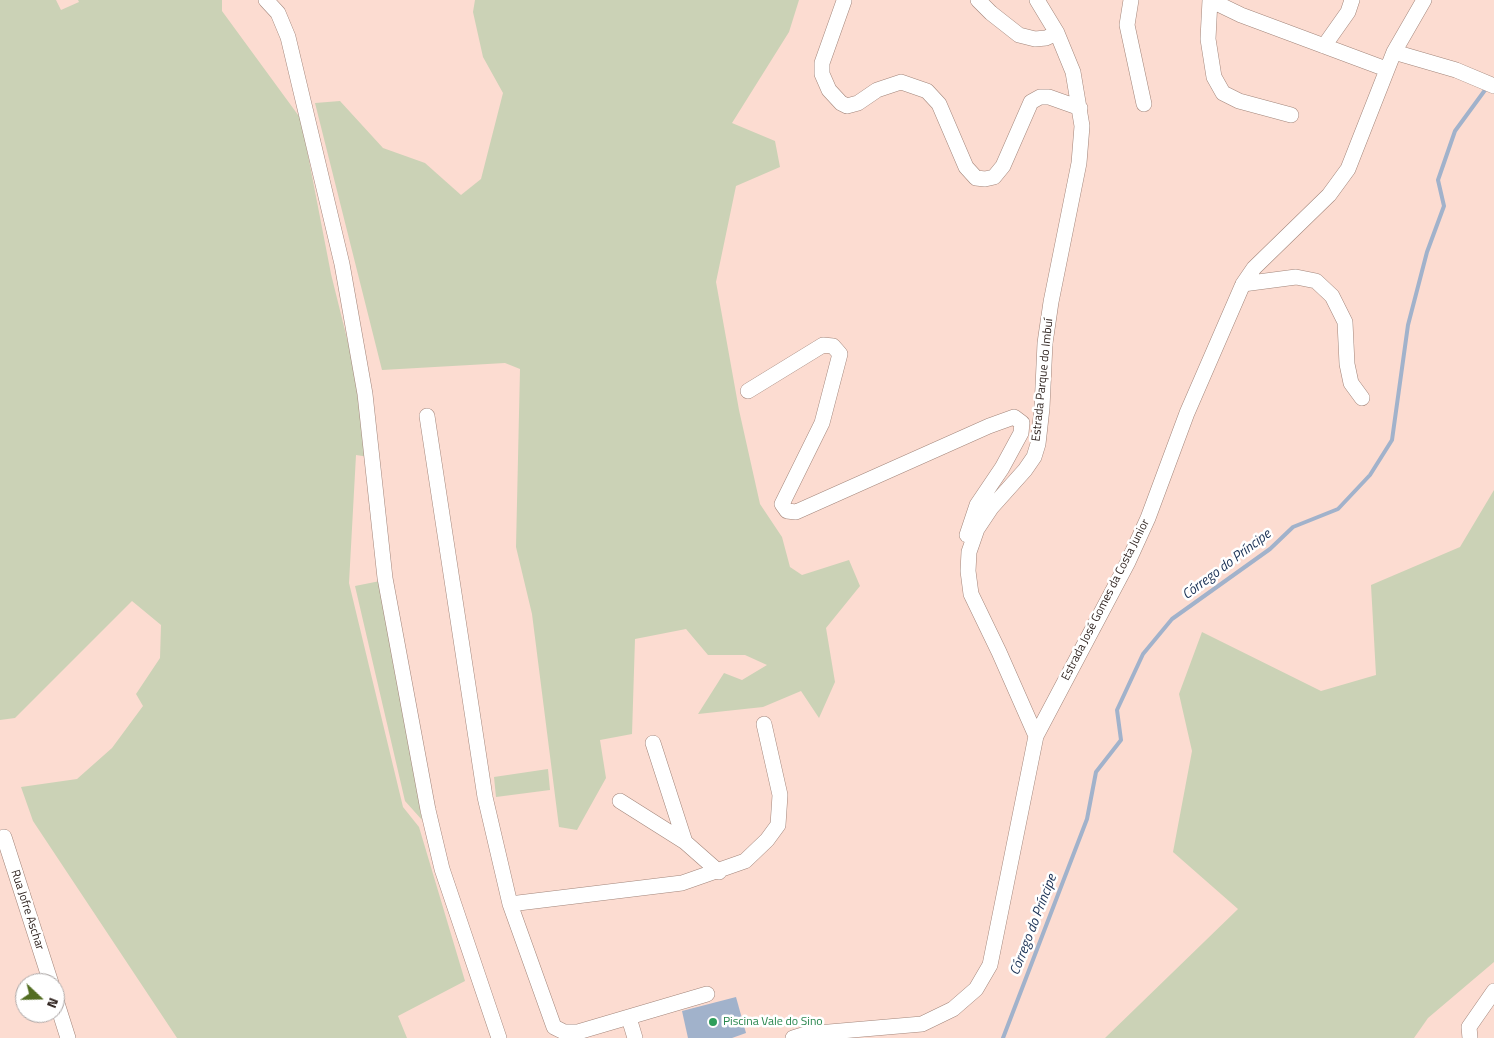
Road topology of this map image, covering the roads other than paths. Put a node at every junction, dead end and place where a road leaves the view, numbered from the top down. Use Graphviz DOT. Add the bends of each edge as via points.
graph roads {
  1 [pos="266,0"];
  2 [pos="978,0"];
  3 [pos="1037,0"];
  4 [pos="1131,0"];
  5 [pos="1210,0"];
  6 [pos="1352,0"];
  7 [pos="1424,0"];
  8 [pos="844,1"];
  9 [pos="1058,32"];
  10 [pos="1324,46"];
  11 [pos="1394,52"];
  12 [pos="1386,69"];
  13 [pos="1494,86"];
  14 [pos="1144,104"];
  15 [pos="1080,108"];
  16 [pos="1291,115"];
  17 [pos="1243,284"];
  18 [pos="748,391"];
  19 [pos="1362,398"];
  20 [pos="427,416"];
  21 [pos="969,552"];
  22 [pos="764,724"];
  23 [pos="1036,736"];
  24 [pos="653,743"];
  25 [pos="620,802"];
  26 [pos="4,837"];
  27 [pos="685,842"];
  28 [pos="719,872"];
  29 [pos="510,904"];
  30 [pos="47,973"];
  31 [pos="1494,991"];
  32 [pos="707,994"];
  33 [pos="629,1018"];
  34 [pos="63,1023"];
  35 [pos="801,1037"];
  36 [pos="68,1038"];
  37 [pos="499,1038"];
  38 [pos="635,1038"];
  39 [pos="1470,1038"];
  1 -- 37 [label="street" via="278,13 288,38 342,264 365,394 385,578 428,810 442,869"];
  2 -- 9 [label="street" via="1019,35 1041,39"];
  3 -- 9 [label="street, Estrada Parque do Imbuí"];
  4 -- 14 [label="street" via="1127,25"];
  5 -- 10 [label="street"];
  5 -- 16 [label="street" via="1208,40 1214,77 1223,93 1239,101"];
  6 -- 10 [label="street" via="1348,12"];
  7 -- 11 [label="street, Estrada José Gomes da Costa Junior"];
  8 -- 15 [label="street" via="822,63 822,74 829,90 847,106 901,82 927,91 939,104 966,167 976,178 994,177 1003,166 1031,102 1049,97"];
  9 -- 15 [label="street, Estrada Parque do Imbuí" via="1073,72"];
  10 -- 12 [label="street"];
  11 -- 12 [label="street, Estrada José Gomes da Costa Junior"];
  11 -- 13 [label="street" via="1476,77"];
  12 -- 17 [label="street, Estrada José Gomes da Costa Junior" via="1354,155 1340,180 1329,195 1254,268"];
  15 -- 21 [label="street, Estrada Parque do Imbuí" via="1079,163 1045,343 1038,444 1025,470 976,529"];
  17 -- 19 [label="street" via="1296,277 1316,281 1332,296 1345,322 1351,384"];
  17 -- 23 [label="street, Estrada José Gomes da Costa Junior" via="1128,562"];
  18 -- 21 [label="street" via="823,345 833,346 840,354 822,423 782,504 787,511 796,512 989,426 1014,418 1022,423 1021,433 1002,468 977,505 968,529"];
  20 -- 29 [label="street" via="485,797"];
  21 -- 23 [label="street, Estrada Parque do Imbuí" via="971,594"];
  22 -- 28 [label="street" via="780,796 778,824 745,861"];
  23 -- 35 [label="street, Estrada José Gomes da Costa Junior" via="990,965 976,989 953,1009 922,1024"];
  24 -- 27 [label="street"];
  25 -- 27 [label="street"];
  26 -- 30 [label="street, Rua Jofre Aschar"];
  27 -- 28 [label="street"];
  28 -- 29 [label="street" via="682,883"];
  29 -- 33 [label="street" via="554,1027 564,1032 578,1032"];
  31 -- 39 [label="street" via="1469,1027"];
  32 -- 33 [label="street"];
  33 -- 38 [label="street"];
  34 -- 36 [label="street"];
}
